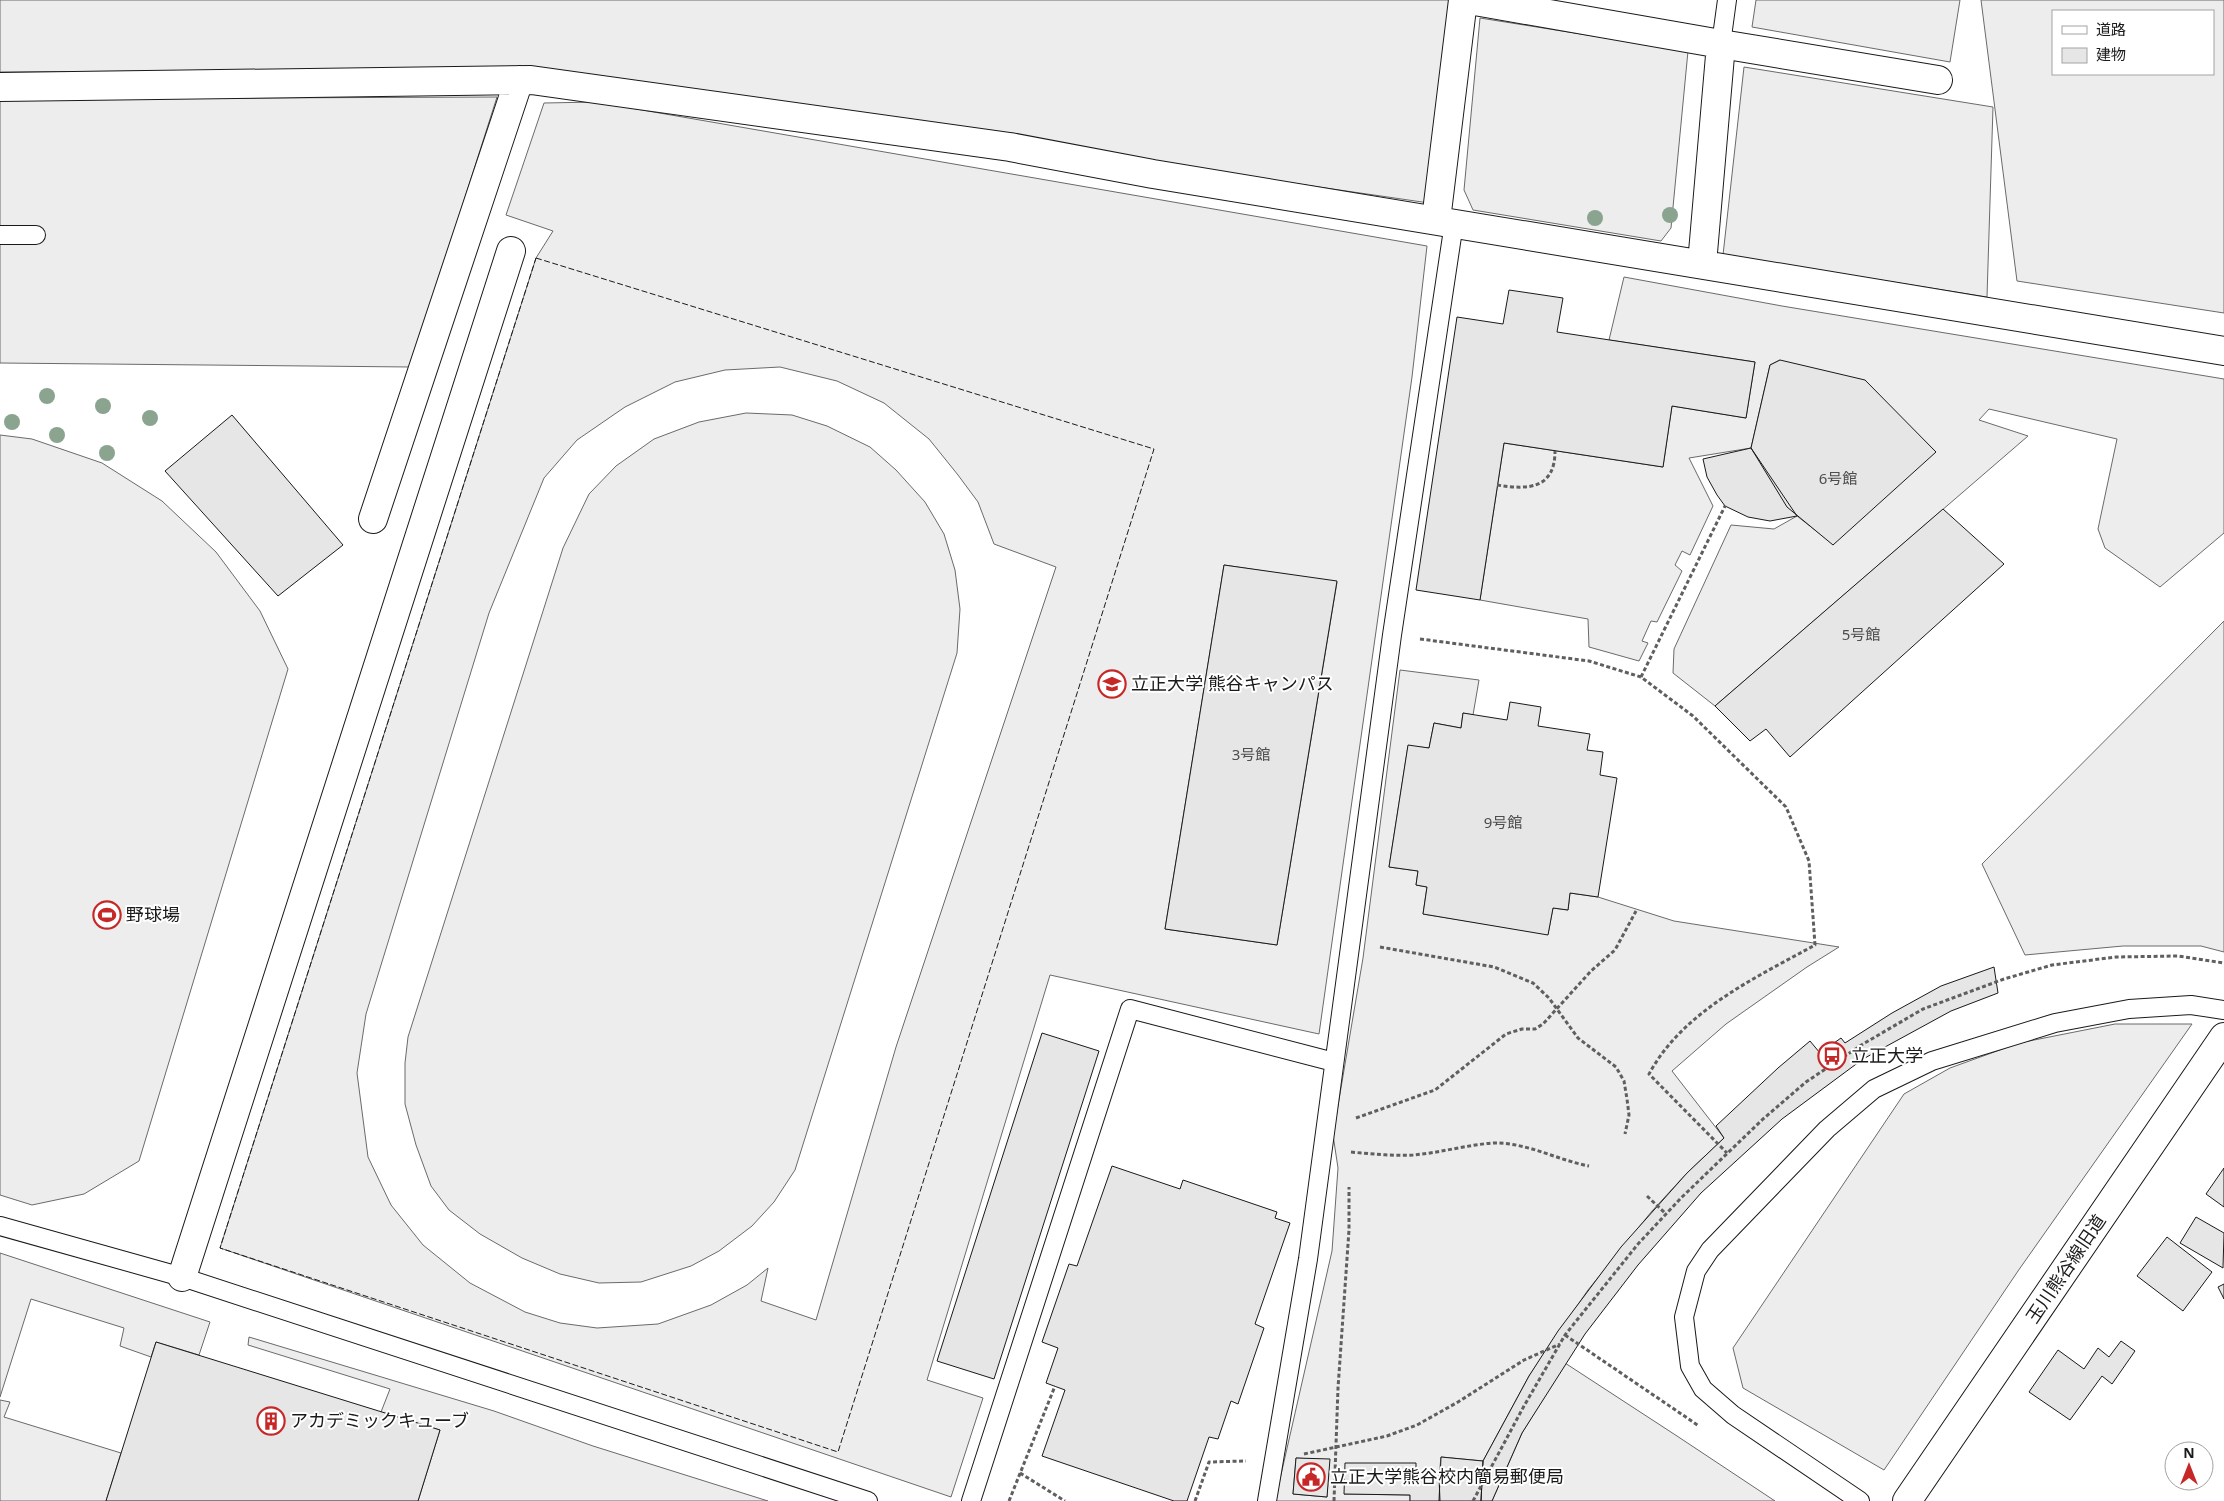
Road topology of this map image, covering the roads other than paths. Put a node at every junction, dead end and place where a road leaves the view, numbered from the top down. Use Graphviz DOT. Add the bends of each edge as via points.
graph roads {
  1 [pos="1462,0"];
  2 [pos="1469,0"];
  3 [pos="1727,0"];
  4 [pos="1721,44"];
  5 [pos="519,80"];
  6 [pos="1938,80"];
  7 [pos="0,87"];
  8 [pos="1445,222"];
  9 [pos="0,235"];
  10 [pos="36,235"];
  11 [pos="511,251"];
  12 [pos="1702,264"];
  13 [pos="2224,351"];
  14 [pos="373,519"];
  15 [pos="2224,1010"];
  16 [pos="2224,1038"];
  17 [pos="1334,1062"];
  18 [pos="0,1226"];
  19 [pos="182,1277"];
  20 [pos="868,1501"];
  21 [pos="971,1501"];
  22 [pos="1267,1501"];
  23 [pos="1860,1501"];
  24 [pos="1907,1501"];
  1 -- 8 [label="street"];
  2 -- 4 [label="street"];
  3 -- 4 [label="lane"];
  4 -- 6 [label="street"];
  4 -- 12 [label="street"];
  5 -- 7 [label="street"];
  5 -- 8 [label="street" via="1010,147"];
  5 -- 14 [label="street" via="486,155"];
  8 -- 12 [label="street"];
  8 -- 17 [label="lane"];
  9 -- 10 [label="lane"];
  11 -- 19 [label="street"];
  12 -- 13 [label="street"];
  15 -- 23 [label="lane" via="2191,1005 2129,1009 2055,1023 1932,1061 1874,1089 1827,1129 1710,1250 1696,1272 1684,1317 1690,1366 1703,1389 1732,1415"];
  16 -- 24 [label="street, 玉川熊谷線旧道"];
  17 -- 21 [label="lane" via="1130,1009"];
  17 -- 22 [label="lane" via="1308,1259"];
  18 -- 19 [label="lane"];
  19 -- 20 [label="lane"];
}
